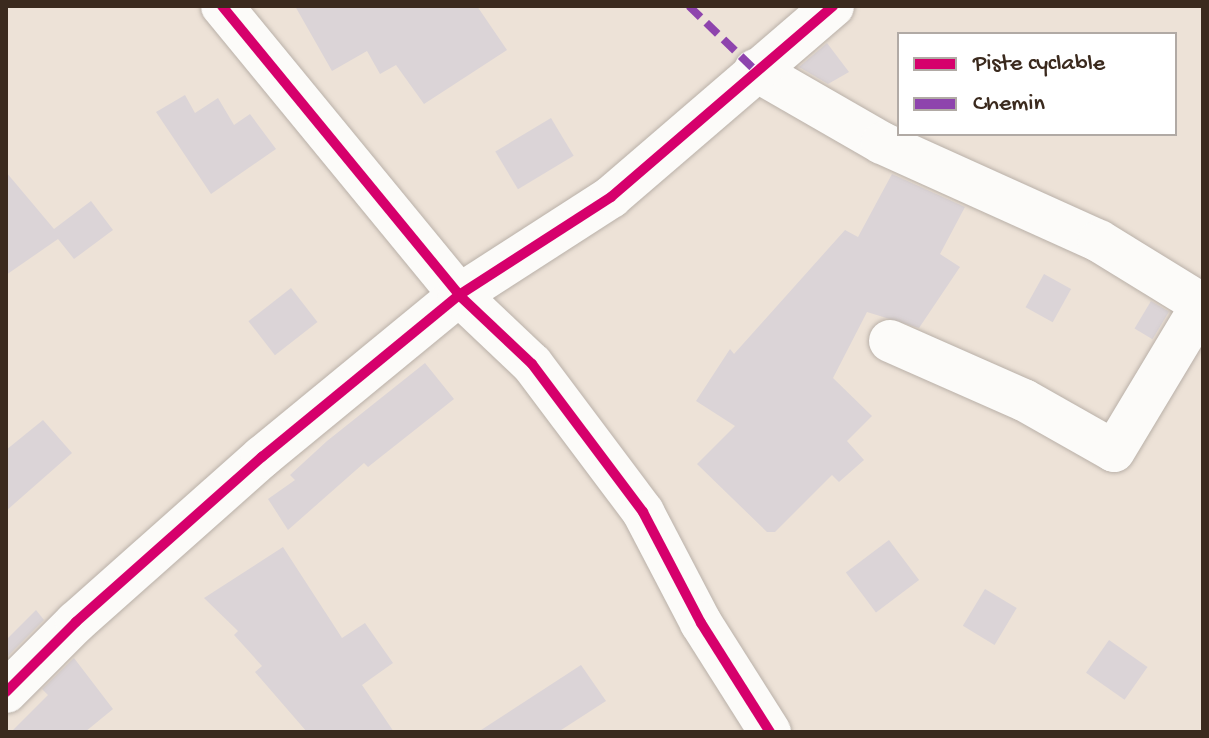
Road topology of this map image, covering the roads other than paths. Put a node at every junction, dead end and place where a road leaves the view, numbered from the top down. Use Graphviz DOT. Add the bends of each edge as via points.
graph roads {
  1 [pos="222,6"];
  2 [pos="833,6"];
  3 [pos="755,70"];
  4 [pos="459,295"];
  5 [pos="1203,304"];
  6 [pos="890,341"];
  7 [pos="6,692"];
  8 [pos="770,732"];
  1 -- 4 [label="street"];
  2 -- 3 [label="street"];
  3 -- 4 [label="street" via="611,197"];
  3 -- 5 [label="street" via="882,143 1099,241"];
  4 -- 7 [label="street" via="262,457 76,622"];
  4 -- 8 [label="street" via="532,364 643,512 701,623"];
  5 -- 6 [label="street" via="1114,451 1024,400"];
}
